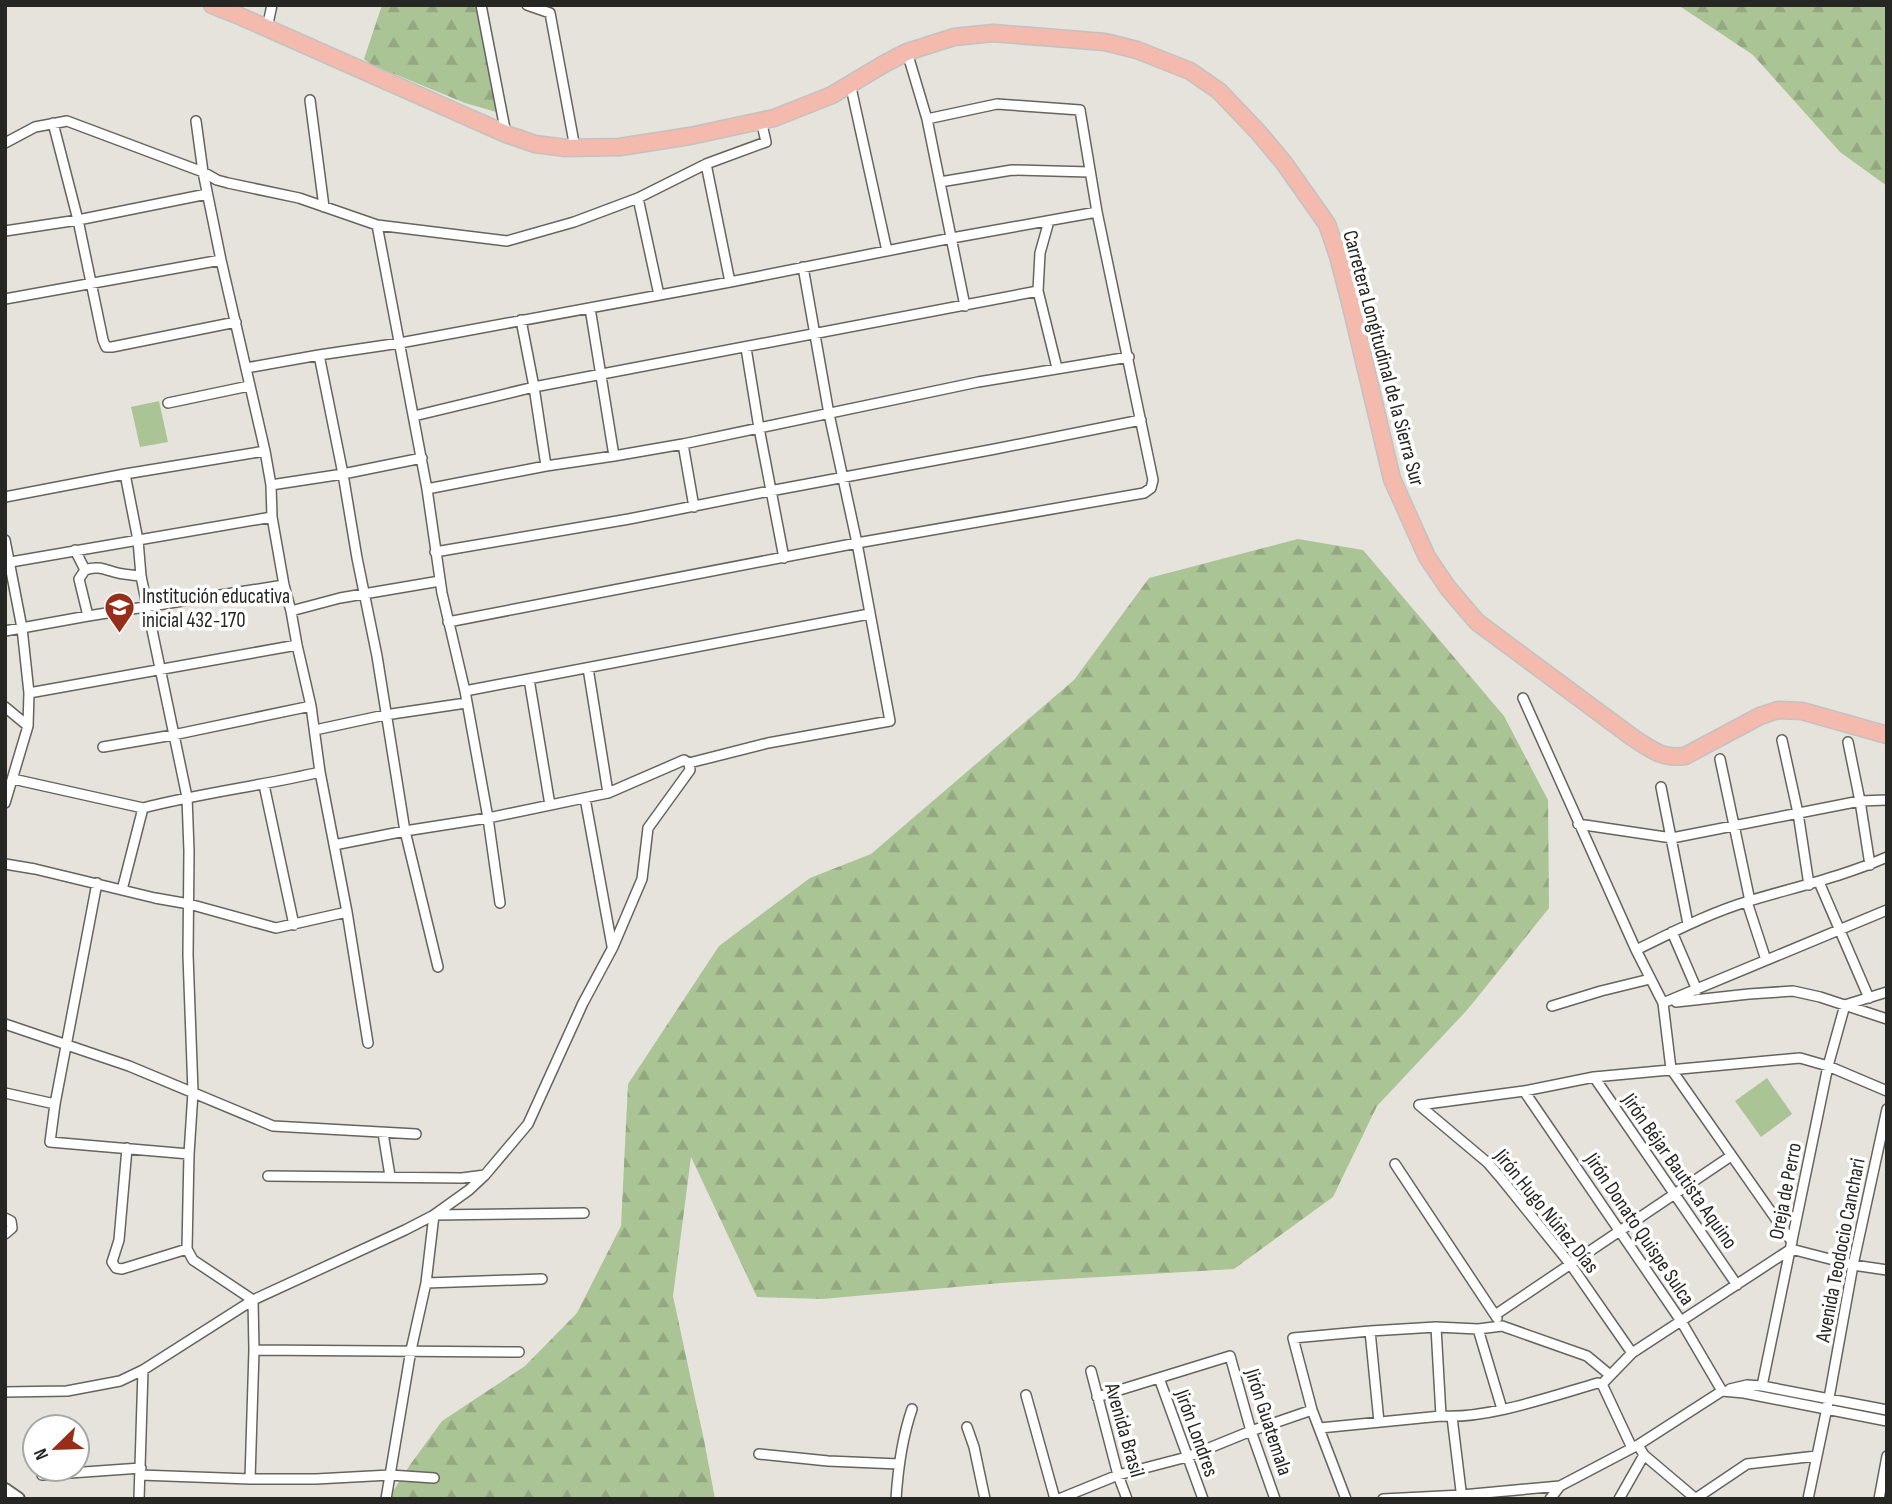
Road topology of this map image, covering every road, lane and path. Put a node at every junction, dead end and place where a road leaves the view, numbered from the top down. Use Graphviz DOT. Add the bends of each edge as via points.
graph roads {
  1 [pos="212,5"];
  2 [pos="272,5"];
  3 [pos="481,5"];
  4 [pos="527,5"];
  5 [pos="267,28"];
  6 [pos="907,52"];
  7 [pos="850,83"];
  8 [pos="310,100"];
  9 [pos="927,119"];
  10 [pos="761,120"];
  11 [pos="196,121"];
  12 [pos="53,123"];
  13 [pos="506,134"];
  14 [pos="5,143"];
  15 [pos="576,148"];
  16 [pos="706,164"];
  17 [pos="203,172"];
  18 [pos="1090,172"];
  19 [pos="940,182"];
  20 [pos="207,194"];
  21 [pos="638,198"];
  22 [pos="324,207"];
  23 [pos="1097,212"];
  24 [pos="78,220"];
  25 [pos="1049,221"];
  26 [pos="377,226"];
  27 [pos="5,232"];
  28 [pos="952,238"];
  29 [pos="887,251"];
  30 [pos="221,260"];
  31 [pos="803,267"];
  32 [pos="730,282"];
  33 [pos="92,283"];
  34 [pos="1038,291"];
  35 [pos="659,295"];
  36 [pos="5,299"];
  37 [pos="965,306"];
  38 [pos="590,308"];
  39 [pos="521,320"];
  40 [pos="236,322"];
  41 [pos="815,334"];
  42 [pos="400,343"];
  43 [pos="746,348"];
  44 [pos="319,355"];
  45 [pos="1129,357"];
  46 [pos="246,368"];
  47 [pos="1057,368"];
  48 [pos="602,375"];
  49 [pos="249,386"];
  50 [pos="534,387"];
  51 [pos="168,403"];
  52 [pos="829,414"];
  53 [pos="414,416"];
  54 [pos="1141,420"];
  55 [pos="759,428"];
  56 [pos="683,444"];
  57 [pos="265,451"];
  58 [pos="614,456"];
  59 [pos="422,458"];
  60 [pos="546,466"];
  61 [pos="125,474"];
  62 [pos="343,474"];
  63 [pos="843,478"];
  64 [pos="271,485"];
  65 [pos="427,489"];
  66 [pos="770,491"];
  67 [pos="5,496"];
  68 [pos="694,507"];
  69 [pos="272,517"];
  70 [pos="5,540"];
  71 [pos="138,540"];
  72 [pos="857,543"];
  73 [pos="75,550"];
  74 [pos="435,552"];
  75 [pos="784,558"];
  76 [pos="7,563"];
  77 [pos="85,570"];
  78 [pos="141,576"];
  79 [pos="440,581"];
  80 [pos="284,585"];
  81 [pos="365,593"];
  82 [pos="147,606"];
  83 [pos="291,611"];
  84 [pos="869,614"];
  85 [pos="88,616"];
  86 [pos="448,622"];
  87 [pos="22,628"];
  88 [pos="5,631"];
  89 [pos="297,645"];
  90 [pos="588,668"];
  91 [pos="160,669"];
  92 [pos="529,679"];
  93 [pos="465,691"];
  94 [pos="30,694"];
  95 [pos="1523,698"];
  96 [pos="466,703"];
  97 [pos="311,706"];
  98 [pos="5,707"];
  99 [pos="385,715"];
  100 [pos="28,726"];
  101 [pos="315,730"];
  102 [pos="1887,734"];
  103 [pos="173,735"];
  104 [pos="1782,740"];
  105 [pos="1848,742"];
  106 [pos="103,747"];
  107 [pos="1720,759"];
  108 [pos="689,762"];
  109 [pos="320,772"];
  110 [pos="13,779"];
  111 [pos="264,785"];
  112 [pos="1661,787"];
  113 [pos="608,793"];
  114 [pos="187,797"];
  115 [pos="585,798"];
  116 [pos="1887,800"];
  117 [pos="1860,801"];
  118 [pos="5,803"];
  119 [pos="550,806"];
  120 [pos="142,808"];
  121 [pos="1798,813"];
  122 [pos="488,818"];
  123 [pos="1578,824"];
  124 [pos="1735,826"];
  125 [pos="405,831"];
  126 [pos="1672,838"];
  127 [pos="334,845"];
  128 [pos="1887,857"];
  129 [pos="5,864"];
  130 [pos="1870,865"];
  131 [pos="1819,882"];
  132 [pos="97,884"];
  133 [pos="1809,885"];
  134 [pos="122,890"];
  135 [pos="1749,901"];
  136 [pos="500,903"];
  137 [pos="189,904"];
  138 [pos="1887,910"];
  139 [pos="347,912"];
  140 [pos="1688,924"];
  141 [pos="294,925"];
  142 [pos="1841,930"];
  143 [pos="1672,932"];
  144 [pos="613,947"];
  145 [pos="1636,950"];
  146 [pos="1766,960"];
  147 [pos="438,967"];
  148 [pos="1650,979"];
  149 [pos="1697,990"];
  150 [pos="1887,992"];
  151 [pos="1869,998"];
  152 [pos="1662,1003"];
  153 [pos="1845,1005"];
  154 [pos="1552,1006"];
  155 [pos="1887,1019"];
  156 [pos="5,1024"];
  157 [pos="369,1043"];
  158 [pos="67,1044"];
  159 [pos="1828,1066"];
  160 [pos="1671,1069"];
  161 [pos="1594,1077"];
  162 [pos="1524,1091"];
  163 [pos="1887,1091"];
  164 [pos="193,1092"];
  165 [pos="5,1093"];
  166 [pos="55,1104"];
  167 [pos="1887,1109"];
  168 [pos="383,1133"];
  169 [pos="416,1134"];
  170 [pos="127,1148"];
  171 [pos="189,1154"];
  172 [pos="1731,1156"];
  173 [pos="1395,1164"];
  174 [pos="485,1175"];
  175 [pos="268,1176"];
  176 [pos="390,1176"];
  177 [pos="1675,1193"];
  178 [pos="584,1213"];
  179 [pos="434,1215"];
  180 [pos="5,1217"];
  181 [pos="1620,1230"];
  182 [pos="5,1234"];
  183 [pos="1791,1246"];
  184 [pos="187,1250"];
  185 [pos="1571,1265"];
  186 [pos="1853,1265"];
  187 [pos="1887,1270"];
  188 [pos="542,1279"];
  189 [pos="426,1283"];
  190 [pos="1737,1285"];
  191 [pos="253,1300"];
  192 [pos="1495,1315"];
  193 [pos="1681,1321"];
  194 [pos="1502,1326"];
  195 [pos="1436,1327"];
  196 [pos="1478,1329"];
  197 [pos="1370,1331"];
  198 [pos="254,1350"];
  199 [pos="411,1350"];
  200 [pos="519,1352"];
  201 [pos="1632,1353"];
  202 [pos="144,1370"];
  203 [pos="1091,1371"];
  204 [pos="1611,1375"];
  205 [pos="1159,1378"];
  206 [pos="1602,1384"];
  207 [pos="1762,1386"];
  208 [pos="1722,1391"];
  209 [pos="5,1392"];
  210 [pos="1026,1395"];
  211 [pos="1097,1397"];
  212 [pos="1829,1398"];
  213 [pos="912,1409"];
  214 [pos="1503,1409"];
  215 [pos="1312,1410"];
  216 [pos="1826,1410"];
  217 [pos="1887,1410"];
  218 [pos="1441,1416"];
  219 [pos="1452,1417"];
  220 [pos="1887,1421"];
  221 [pos="1380,1422"];
  222 [pos="967,1427"];
  223 [pos="1320,1428"];
  224 [pos="1251,1431"];
  225 [pos="1635,1447"];
  226 [pos="759,1454"];
  227 [pos="1644,1455"];
  228 [pos="1816,1456"];
  229 [pos="1887,1456"];
  230 [pos="1187,1457"];
  231 [pos="899,1464"];
  232 [pos="140,1471"];
  233 [pos="91,1473"];
  234 [pos="390,1475"];
  235 [pos="1118,1475"];
  236 [pos="434,1478"];
  237 [pos="250,1479"];
  238 [pos="1560,1486"];
  239 [pos="5,1490"];
  240 [pos="1882,1495"];
  241 [pos="1462,1497"];
  242 [pos="18,1499"];
  243 [pos="139,1499"];
  244 [pos="386,1499"];
  245 [pos="896,1499"];
  246 [pos="985,1499"];
  247 [pos="1057,1499"];
  248 [pos="1127,1499"];
  249 [pos="1203,1499"];
  250 [pos="1275,1499"];
  251 [pos="1346,1499"];
  252 [pos="1383,1499"];
  253 [pos="1550,1499"];
  254 [pos="1619,1499"];
  255 [pos="1695,1499"];
  256 [pos="1808,1499"];
  1 -- 5 [label="highway, Carretera Longitudinal de la Sierra Sur"];
  2 -- 5 [label="street"];
  3 -- 13 [label="street"];
  4 -- 15 [label="street" via="550,13"];
  5 -- 13 [label="highway, Carretera Longitudinal de la Sierra Sur"];
  6 -- 7 [label="highway, Carretera Longitudinal de la Sierra Sur"];
  6 -- 9 [label="street"];
  6 -- 102 [label="highway, Carretera Longitudinal de la Sierra Sur" via="954,37 993,33 1105,42 1179,66 1219,91 1284,163 1326,225 1351,306 1392,479 1427,557 1477,622 1632,737 1656,753 1685,756 1778,710 1802,711"];
  7 -- 10 [label="highway, Carretera Longitudinal de la Sierra Sur" via="832,95"];
  7 -- 29 [label="street"];
  8 -- 22 [label="street"];
  9 -- 18 [label="street" via="997,104 1080,110"];
  9 -- 19 [label="street"];
  10 -- 15 [label="highway, Carretera Longitudinal de la Sierra Sur" via="620,147"];
  10 -- 16 [label="street" via="766,142"];
  11 -- 17 [label="street"];
  12 -- 14 [label="street"];
  12 -- 17 [label="street" via="67,121"];
  12 -- 24 [label="street"];
  13 -- 15 [label="highway, Carretera Longitudinal de la Sierra Sur" via="535,144"];
  16 -- 21 [label="street"];
  16 -- 32 [label="street"];
  17 -- 20 [label="street"];
  17 -- 22 [label="street" via="217,180"];
  18 -- 19 [label="street" via="1012,170"];
  18 -- 23 [label="street"];
  19 -- 28 [label="street"];
  20 -- 24 [label="street"];
  20 -- 30 [label="street"];
  21 -- 26 [label="street" via="508,241"];
  21 -- 35 [label="street"];
  22 -- 26 [label="street"];
  23 -- 25 [label="street"];
  23 -- 45 [label="street"];
  24 -- 27 [label="street"];
  24 -- 33 [label="street"];
  25 -- 28 [label="street"];
  25 -- 34 [label="street" via="1040,253"];
  26 -- 42 [label="street"];
  28 -- 29 [label="street"];
  28 -- 37 [label="street"];
  29 -- 31 [label="street"];
  30 -- 33 [label="street"];
  30 -- 40 [label="street"];
  31 -- 32 [label="street"];
  31 -- 41 [label="street"];
  32 -- 35 [label="street"];
  33 -- 36 [label="street"];
  33 -- 40 [label="street" via="106,347"];
  34 -- 37 [label="street"];
  34 -- 47 [label="street"];
  35 -- 38 [label="street"];
  37 -- 41 [label="street"];
  38 -- 39 [label="street"];
  38 -- 48 [label="street"];
  39 -- 42 [label="street"];
  39 -- 50 [label="street"];
  40 -- 46 [label="street"];
  41 -- 43 [label="street"];
  41 -- 52 [label="street"];
  42 -- 44 [label="street"];
  42 -- 53 [label="street"];
  43 -- 48 [label="street"];
  43 -- 55 [label="street"];
  44 -- 46 [label="street"];
  44 -- 62 [label="street"];
  45 -- 47 [label="street"];
  45 -- 54 [label="street"];
  46 -- 49 [label="street"];
  47 -- 52 [label="street"];
  48 -- 50 [label="street"];
  48 -- 58 [label="street"];
  49 -- 51 [label="street"];
  49 -- 57 [label="street"];
  50 -- 53 [label="street"];
  50 -- 60 [label="street"];
  52 -- 55 [label="street"];
  52 -- 63 [label="street"];
  53 -- 59 [label="street"];
  54 -- 63 [label="street"];
  54 -- 72 [label="street" via="1153,480 1144,493"];
  55 -- 56 [label="street"];
  55 -- 66 [label="street"];
  56 -- 58 [label="street"];
  56 -- 68 [label="street"];
  57 -- 61 [label="street"];
  57 -- 64 [label="street"];
  58 -- 60 [label="street"];
  59 -- 62 [label="street"];
  59 -- 65 [label="street"];
  60 -- 65 [label="street"];
  61 -- 67 [label="street"];
  61 -- 71 [label="street"];
  62 -- 64 [label="street"];
  62 -- 81 [label="street"];
  63 -- 66 [label="street"];
  63 -- 72 [label="street"];
  64 -- 69 [label="street"];
  65 -- 74 [label="street"];
  66 -- 68 [label="street"];
  66 -- 75 [label="street"];
  68 -- 74 [label="street"];
  69 -- 71 [label="street"];
  69 -- 80 [label="street"];
  70 -- 76 [label="street"];
  71 -- 73 [label="street"];
  71 -- 78 [label="street"];
  72 -- 75 [label="street"];
  72 -- 84 [label="street"];
  73 -- 76 [label="street"];
  73 -- 77 [label="street"];
  74 -- 79 [label="street"];
  75 -- 86 [label="street"];
  76 -- 87 [label="street"];
  77 -- 78 [label="street" via="92,567"];
  77 -- 85 [label="street" via="79,579"];
  78 -- 82 [label="street"];
  79 -- 81 [label="street"];
  79 -- 86 [label="street"];
  80 -- 82 [label="street"];
  80 -- 83 [label="street"];
  81 -- 83 [label="street"];
  81 -- 99 [label="street"];
  82 -- 85 [label="street"];
  82 -- 91 [label="street"];
  83 -- 89 [label="street"];
  84 -- 90 [label="street"];
  84 -- 108 [label="street" via="890,721"];
  85 -- 87 [label="street"];
  86 -- 93 [label="street"];
  87 -- 88 [label="street"];
  87 -- 94 [label="street"];
  89 -- 91 [label="street"];
  89 -- 97 [label="street"];
  90 -- 92 [label="street"];
  90 -- 113 [label="street"];
  91 -- 94 [label="street"];
  91 -- 103 [label="street"];
  92 -- 93 [label="street"];
  92 -- 119 [label="street"];
  93 -- 96 [label="street"];
  94 -- 100 [label="street"];
  95 -- 123 [label="street"];
  96 -- 99 [label="street"];
  96 -- 122 [label="street"];
  97 -- 101 [label="street"];
  97 -- 103 [label="street"];
  98 -- 100 [label="street"];
  99 -- 101 [label="street"];
  99 -- 125 [label="street"];
  100 -- 110 [label="street"];
  101 -- 109 [label="street"];
  103 -- 106 [label="street"];
  103 -- 114 [label="street"];
  104 -- 121 [label="street"];
  105 -- 117 [label="street"];
  107 -- 124 [label="street"];
  108 -- 113 [label="street" via="684,760"];
  108 -- 144 [label="street" via="690,770 648,828 642,878"];
  109 -- 111 [label="street"];
  109 -- 127 [label="street"];
  110 -- 118 [label="street"];
  110 -- 120 [label="street"];
  111 -- 114 [label="street"];
  111 -- 141 [label="street"];
  112 -- 126 [label="street"];
  113 -- 115 [label="street"];
  114 -- 120 [label="street"];
  114 -- 137 [label="street"];
  115 -- 119 [label="street"];
  115 -- 144 [label="street"];
  116 -- 117 [label="street"];
  117 -- 121 [label="street"];
  117 -- 130 [label="street"];
  119 -- 122 [label="street"];
  120 -- 134 [label="street"];
  121 -- 124 [label="street"];
  121 -- 133 [label="street"];
  122 -- 125 [label="street"];
  122 -- 136 [label="street"];
  123 -- 126 [label="street"];
  123 -- 145 [label="street"];
  124 -- 126 [label="street"];
  124 -- 135 [label="street"];
  125 -- 127 [label="street"];
  125 -- 147 [label="street"];
  126 -- 140 [label="street"];
  127 -- 139 [label="street"];
  128 -- 130 [label="street"];
  129 -- 132 [label="street"];
  130 -- 131 [label="street"];
  131 -- 133 [label="street"];
  131 -- 142 [label="street"];
  132 -- 134 [label="street"];
  132 -- 158 [label="street"];
  133 -- 135 [label="street"];
  134 -- 137 [label="street"];
  135 -- 140 [label="street"];
  135 -- 146 [label="street"];
  137 -- 141 [label="street" via="276,928"];
  137 -- 164 [label="street"];
  138 -- 142 [label="street"];
  139 -- 141 [label="street"];
  139 -- 157 [label="street"];
  140 -- 143 [label="street"];
  142 -- 146 [label="street"];
  142 -- 151 [label="street"];
  143 -- 145 [label="street"];
  143 -- 149 [label="street"];
  144 -- 174 [label="street" via="528,1124"];
  145 -- 148 [label="street"];
  146 -- 149 [label="street"];
  148 -- 152 [label="street"];
  148 -- 154 [label="street"];
  149 -- 152 [label="street"];
  150 -- 151 [label="street"];
  151 -- 153 [label="street"];
  152 -- 153 [label="street" via="1793,991"];
  152 -- 160 [label="street"];
  153 -- 155 [label="street"];
  153 -- 159 [label="street, Oreja de Perro"];
  156 -- 158 [label="street"];
  158 -- 164 [label="street"];
  158 -- 166 [label="street"];
  159 -- 160 [label="street" via="1800,1058"];
  159 -- 163 [label="street"];
  159 -- 183 [label="street, Oreja de Perro"];
  160 -- 161 [label="street"];
  160 -- 172 [label="street"];
  161 -- 162 [label="street"];
  161 -- 177 [label="street, Jirón Béjar Bautista Aquino"];
  162 -- 181 [label="street, Jirón Donato Quispe Sulca"];
  162 -- 185 [label="street, Jirón Hugo Núñez Días" via="1419,1105 1488,1163"];
  164 -- 168 [label="street" via="273,1126"];
  164 -- 171 [label="street"];
  165 -- 166 [label="street"];
  166 -- 170 [label="street" via="50,1142"];
  167 -- 186 [label="street, Avenida Teodocio Canchari"];
  168 -- 169 [label="street"];
  168 -- 176 [label="street"];
  170 -- 171 [label="street"];
  170 -- 184 [label="street" via="113,1262 116,1268"];
  171 -- 184 [label="street"];
  172 -- 177 [label="street"];
  172 -- 183 [label="street"];
  173 -- 192 [label="street"];
  174 -- 176 [label="street"];
  174 -- 179 [label="street"];
  175 -- 176 [label="street"];
  177 -- 181 [label="street"];
  177 -- 190 [label="street, Jirón Béjar Bautista Aquino"];
  178 -- 179 [label="street"];
  179 -- 189 [label="street"];
  179 -- 191 [label="street"];
  180 -- 182 [label="street" via="12,1228"];
  181 -- 185 [label="street"];
  181 -- 193 [label="street, Jirón Donato Quispe Sulca"];
  183 -- 186 [label="street"];
  183 -- 190 [label="street"];
  183 -- 207 [label="street, Oreja de Perro"];
  184 -- 191 [label="street" via="193,1259"];
  185 -- 192 [label="street"];
  185 -- 201 [label="street, Jirón Hugo Núñez Días"];
  186 -- 187 [label="street"];
  186 -- 212 [label="street, Avenida Teodocio Canchari"];
  188 -- 189 [label="street"];
  189 -- 199 [label="street"];
  190 -- 193 [label="street"];
  191 -- 198 [label="street"];
  191 -- 202 [label="street"];
  192 -- 194 [label="street"];
  193 -- 201 [label="street"];
  193 -- 208 [label="street, Jirón Donato Quispe Sulca"];
  194 -- 196 [label="street"];
  194 -- 204 [label="street" via="1587,1356"];
  195 -- 196 [label="street"];
  195 -- 197 [label="street"];
  195 -- 218 [label="street"];
  196 -- 214 [label="street"];
  197 -- 215 [label="street" via="1293,1338"];
  197 -- 221 [label="street"];
  198 -- 199 [label="street"];
  198 -- 237 [label="street"];
  199 -- 200 [label="street"];
  199 -- 234 [label="street"];
  201 -- 204 [label="street"];
  202 -- 209 [label="street" via="120,1381 67,1391"];
  202 -- 232 [label="street"];
  203 -- 211 [label="street, Avenida Brasil"];
  204 -- 206 [label="street"];
  205 -- 211 [label="street"];
  205 -- 224 [label="street, Jirón Guatemala" via="1230,1356"];
  205 -- 230 [label="street, Jirón Londres"];
  206 -- 214 [label="street"];
  206 -- 225 [label="street"];
  207 -- 208 [label="street"];
  207 -- 212 [label="street"];
  208 -- 216 [label="street"];
  208 -- 225 [label="street"];
  210 -- 247 [label="street"];
  211 -- 235 [label="street, Avenida Brasil"];
  212 -- 216 [label="street, Avenida Teodocio Canchari"];
  212 -- 217 [label="street"];
  213 -- 231 [label="street"];
  214 -- 219 [label="street"];
  215 -- 223 [label="street"];
  215 -- 224 [label="street"];
  216 -- 220 [label="street"];
  216 -- 228 [label="street, Avenida Teodocio Canchari"];
  218 -- 219 [label="street"];
  218 -- 221 [label="street"];
  219 -- 241 [label="street"];
  221 -- 223 [label="street"];
  222 -- 246 [label="street"];
  223 -- 251 [label="street"];
  224 -- 230 [label="street"];
  224 -- 250 [label="street, Jirón Guatemala"];
  225 -- 227 [label="street"];
  225 -- 238 [label="street"];
  226 -- 231 [label="street"];
  227 -- 254 [label="street"];
  227 -- 255 [label="street"];
  228 -- 255 [label="street" via="1747,1464"];
  228 -- 256 [label="street, Avenida Teodocio Canchari"];
  229 -- 240 [label="street"];
  230 -- 235 [label="street"];
  230 -- 249 [label="street, Jirón Londres"];
  231 -- 245 [label="street"];
  232 -- 233 [label="street"];
  232 -- 237 [label="street"];
  232 -- 243 [label="street"];
  234 -- 236 [label="street"];
  234 -- 237 [label="street"];
  234 -- 244 [label="street"];
  235 -- 247 [label="street"];
  235 -- 248 [label="street, Avenida Brasil"];
  238 -- 241 [label="street"];
  238 -- 253 [label="street"];
  239 -- 242 [label="street"];
  241 -- 252 [label="street"];
}
